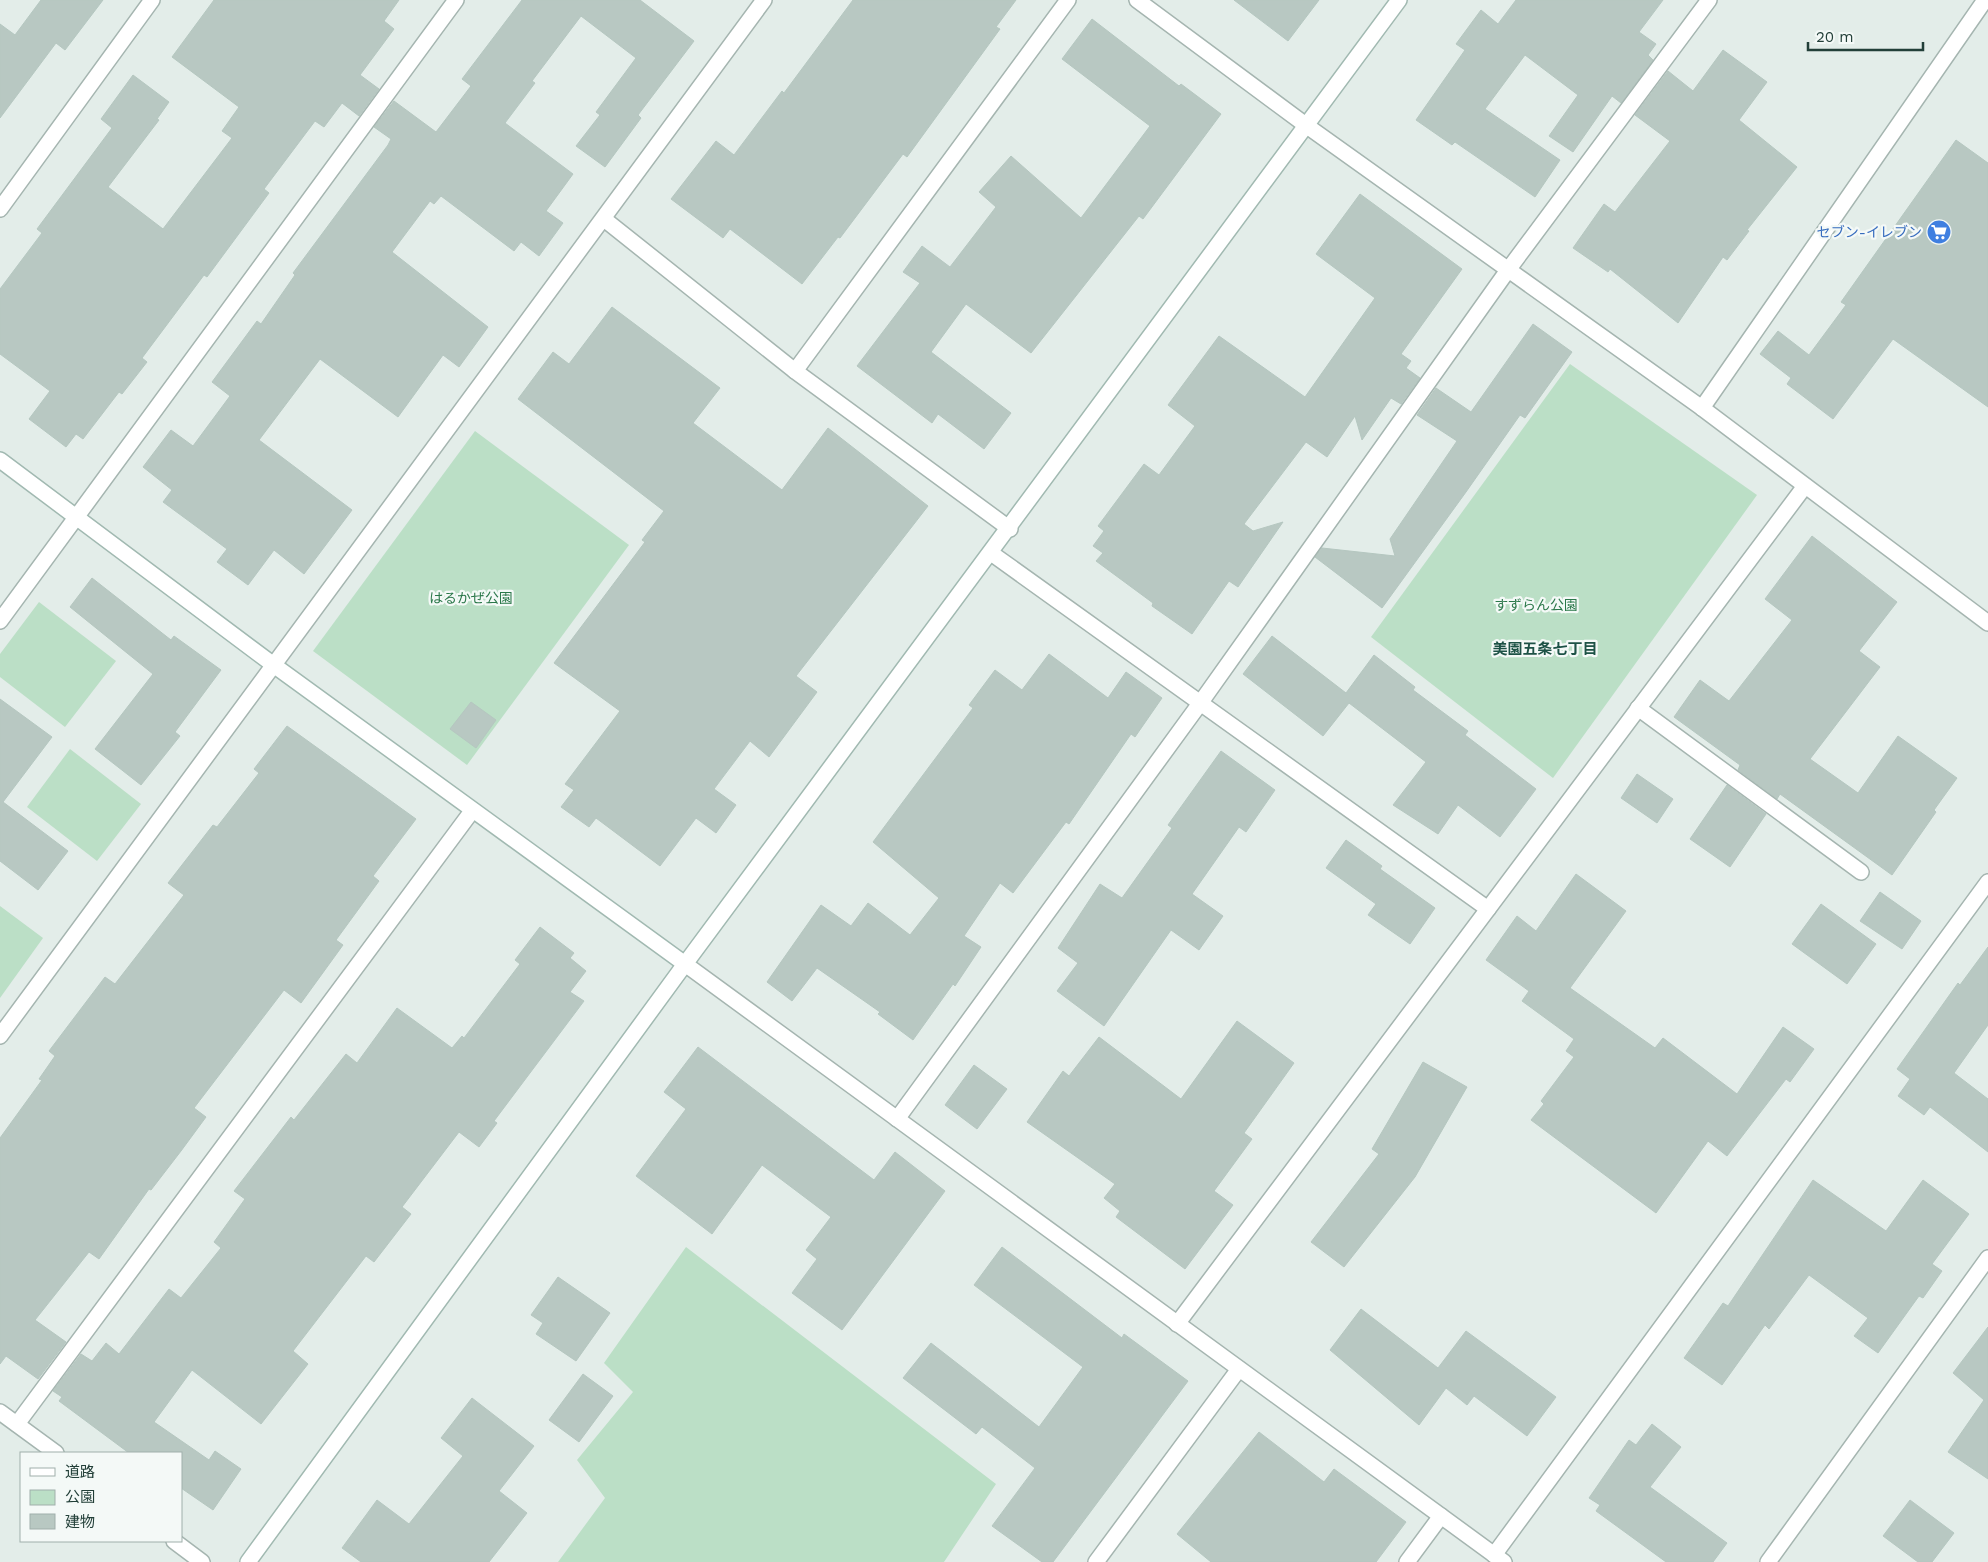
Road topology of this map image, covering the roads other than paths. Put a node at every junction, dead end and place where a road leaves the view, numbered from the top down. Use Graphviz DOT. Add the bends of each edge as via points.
graph roads {
  1 [pos="152,0"];
  2 [pos="456,0"];
  3 [pos="764,0"];
  4 [pos="1068,0"];
  5 [pos="1137,0"];
  6 [pos="1400,0"];
  7 [pos="1709,0"];
  8 [pos="1985,0"];
  9 [pos="1306,126"];
  10 [pos="0,209"];
  11 [pos="604,219"];
  12 [pos="1508,270"];
  13 [pos="795,371"];
  14 [pos="1702,408"];
  15 [pos="0,460"];
  16 [pos="1805,486"];
  17 [pos="76,517"];
  18 [pos="1010,529"];
  19 [pos="991,553"];
  20 [pos="0,621"];
  21 [pos="1988,623"];
  22 [pos="274,666"];
  23 [pos="1201,702"];
  24 [pos="1638,708"];
  25 [pos="472,811"];
  26 [pos="1861,872"];
  27 [pos="1988,882"];
  28 [pos="1488,908"];
  29 [pos="685,964"];
  30 [pos="0,1036"];
  31 [pos="897,1119"];
  32 [pos="1988,1258"];
  33 [pos="1177,1324"];
  34 [pos="1239,1369"];
  35 [pos="0,1412"];
  36 [pos="17,1424"];
  37 [pos="55,1452"];
  38 [pos="1441,1516"];
  39 [pos="175,1542"];
  40 [pos="1499,1558"];
  41 [pos="202,1562"];
  42 [pos="248,1562"];
  43 [pos="1096,1562"];
  44 [pos="1407,1562"];
  45 [pos="1768,1562"];
  1 -- 10 [label="street"];
  2 -- 17 [label="street"];
  3 -- 11 [label="street"];
  4 -- 13 [label="street"];
  5 -- 9 [label="street"];
  6 -- 9 [label="street"];
  7 -- 12 [label="street"];
  8 -- 14 [label="street"];
  9 -- 12 [label="street"];
  9 -- 18 [label="street"];
  11 -- 13 [label="street"];
  11 -- 22 [label="street"];
  12 -- 14 [label="street"];
  12 -- 23 [label="street"];
  13 -- 18 [label="street"];
  14 -- 16 [label="street"];
  15 -- 17 [label="street"];
  16 -- 21 [label="street"];
  16 -- 24 [label="street"];
  17 -- 20 [label="street"];
  17 -- 22 [label="street"];
  18 -- 19 [label="street"];
  19 -- 23 [label="street"];
  19 -- 29 [label="street"];
  22 -- 25 [label="street"];
  22 -- 30 [label="street"];
  23 -- 28 [label="street"];
  23 -- 31 [label="street"];
  24 -- 26 [label="street"];
  24 -- 28 [label="street"];
  25 -- 29 [label="street"];
  25 -- 36 [label="street"];
  27 -- 40 [label="street"];
  28 -- 33 [label="street"];
  29 -- 31 [label="street"];
  29 -- 42 [label="street"];
  31 -- 33 [label="street"];
  32 -- 45 [label="street"];
  33 -- 34 [label="street"];
  34 -- 38 [label="street"];
  34 -- 43 [label="street"];
  35 -- 36 [label="street"];
  36 -- 37 [label="street"];
  38 -- 40 [label="street"];
  38 -- 44 [label="street"];
  39 -- 41 [label="street"];
}
